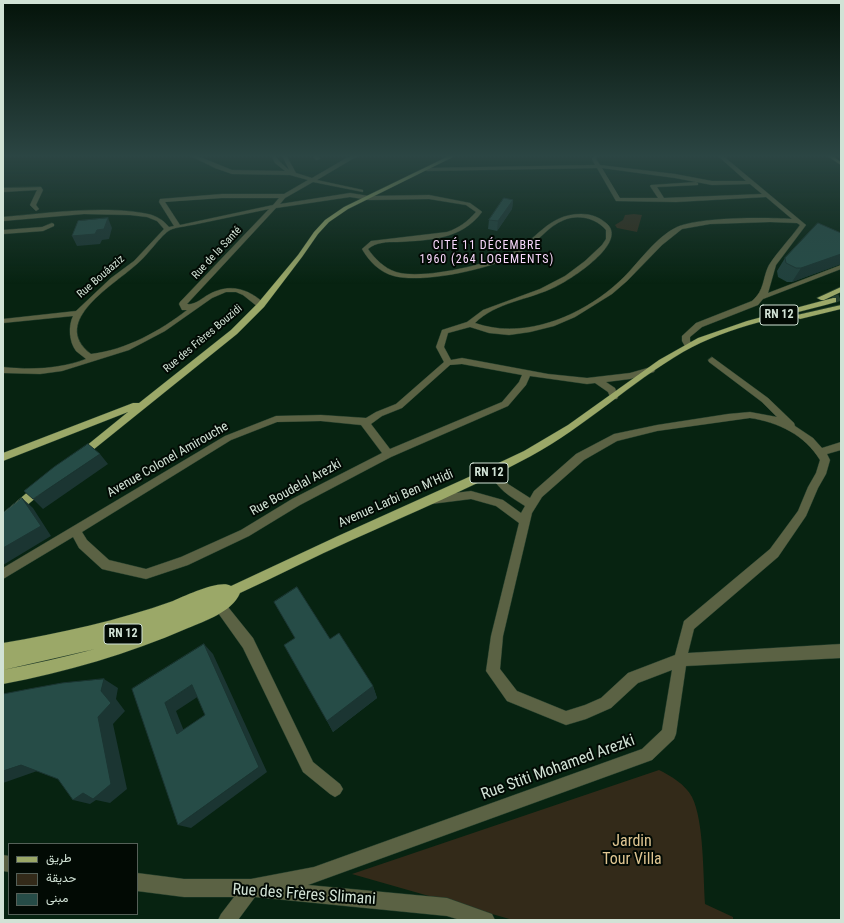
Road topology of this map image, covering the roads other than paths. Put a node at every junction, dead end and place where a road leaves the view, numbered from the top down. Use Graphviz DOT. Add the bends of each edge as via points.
graph roads {
  1 [pos="36,198"];
  2 [pos="185,198"];
  3 [pos="283,198"];
  4 [pos="323,198"];
  5 [pos="369,198"];
  6 [pos="435,198"];
  7 [pos="617,198"];
  8 [pos="702,198"];
  9 [pos="770,198"];
  10 [pos="662,200"];
  11 [pos="275,206"];
  12 [pos="64,214"];
  13 [pos="3,219"];
  14 [pos="52,225"];
  15 [pos="804,226"];
  16 [pos="179,227"];
  17 [pos="167,229"];
  18 [pos="3,232"];
  19 [pos="841,267"];
  20 [pos="767,280"];
  21 [pos="792,286"];
  22 [pos="841,290"];
  23 [pos="763,297"];
  24 [pos="833,300"];
  25 [pos="198,304"];
  26 [pos="261,305"];
  27 [pos="841,307"];
  28 [pos="78,313"];
  29 [pos="3,321"];
  30 [pos="470,324"];
  31 [pos="725,330"];
  32 [pos="689,346"];
  33 [pos="103,356"];
  34 [pos="712,360"];
  35 [pos="448,363"];
  36 [pos="3,370"];
  37 [pos="652,370"];
  38 [pos="527,374"];
  39 [pos="597,380"];
  40 [pos="614,397"];
  41 [pos="145,402"];
  42 [pos="364,422"];
  43 [pos="801,433"];
  44 [pos="841,446"];
  45 [pos="822,452"];
  46 [pos="388,454"];
  47 [pos="3,457"];
  48 [pos="71,463"];
  49 [pos="494,471"];
  50 [pos="46,483"];
  51 [pos="431,500"];
  52 [pos="531,504"];
  53 [pos="3,519"];
  54 [pos="525,521"];
  55 [pos="75,530"];
  56 [pos="3,574"];
  57 [pos="238,589"];
  58 [pos="220,606"];
  59 [pos="3,650"];
  60 [pos="841,651"];
  61 [pos="680,660"];
  62 [pos="3,663"];
  63 [pos="3,677"];
  64 [pos="335,789"];
  65 [pos="138,882"];
  66 [pos="251,888"];
  67 [pos="227,920"];
  68 [pos="486,920"];
  1 -- 12 [label="street" via="33,209"];
  2 -- 16 [label="street" via="162,200"];
  3 -- 11 [label="street, Rue de la Santé"];
  4 -- 11 [label="street"];
  5 -- 26 [label="main road, Rue des Frères Bouzidi" via="346,208 327,221"];
  6 -- 30 [label="street" via="468,204 479,212 474,221 446,235 371,243 365,250 372,262 395,274 421,276 495,261 521,250 547,226 571,215 592,217 610,230 605,244 573,274 552,286 480,315"];
  7 -- 10 [label="street"];
  8 -- 10 [label="street"];
  9 -- 15 [label="street"];
  11 -- 16 [label="street"];
  11 -- 25 [label="street, Rue de la Santé" via="183,304 185,308"];
  12 -- 13 [label="street"];
  12 -- 17 [label="street" via="151,216 159,219"];
  14 -- 18 [label="street" via="43,230"];
  15 -- 20 [label="street" via="773,266"];
  15 -- 30 [label="street" via="767,220 692,224 671,234 623,281 588,307 561,320 524,331 505,333 481,330"];
  16 -- 17 [label="street"];
  17 -- 28 [label="street, Rue Bouâaziz" via="136,262 113,279"];
  19 -- 21 [label="street"];
  20 -- 21 [label="street" via="781,286"];
  20 -- 23 [label="street"];
  21 -- 23 [label="street"];
  22 -- 31 [label="main road, Avenue Larbi Ben M'Hidi" via="739,322"];
  23 -- 32 [label="street" via="755,303 700,325 686,336"];
  24 -- 31 [label="main road, Avenue Larbi Ben M'Hidi / RN 12"];
  25 -- 26 [label="street, Rue Bouâaziz" via="226,290 239,290 252,295"];
  25 -- 33 [label="street, Rue Bouâaziz" via="174,322 128,348"];
  26 -- 41 [label="main road, Rue des Frères Bouzidi" via="234,332"];
  27 -- 31 [label="main road, Avenue Larbi Ben M'Hidi" via="741,330"];
  28 -- 29 [label="street"];
  28 -- 33 [label="street, Rue Bouâaziz" via="73,330 79,349 89,357"];
  30 -- 35 [label="street" via="445,332 440,347"];
  31 -- 32 [label="main road, Avenue Larbi Ben M'Hidi / RN 12"];
  32 -- 37 [label="main road, Avenue Larbi Ben M'Hidi / RN 12"];
  33 -- 36 [label="street" via="61,370"];
  34 -- 43 [label="street" via="765,400"];
  35 -- 38 [label="street" via="462,361"];
  35 -- 42 [label="street" via="399,406"];
  37 -- 39 [label="street"];
  37 -- 40 [label="main road, Avenue Larbi Ben M'Hidi / RN 12"];
  38 -- 39 [label="street"];
  38 -- 46 [label="street, Rue Boudelal Arezki" via="505,404"];
  39 -- 40 [label="street" via="612,390"];
  40 -- 49 [label="main road, Avenue Larbi Ben M'Hidi / RN 12" via="570,428"];
  41 -- 47 [label="main road"];
  41 -- 48 [label="main road, Rue des Frères Bouzidi"];
  42 -- 46 [label="street"];
  42 -- 55 [label="street, Avenue Colonel Amirouche" via="321,418 276,419 228,438"];
  43 -- 45 [label="street"];
  43 -- 52 [label="street" via="773,419 750,415 657,428 614,438 580,457 538,494"];
  44 -- 45 [label="street"];
  45 -- 61 [label="street, Rue Stiti Mohamed Arezki" via="825,460 821,474 798,518 774,553 689,625"];
  46 -- 55 [label="street, Rue Boudelal Arezki" via="296,502 245,533 184,561 146,574 106,565 82,544"];
  49 -- 51 [label="main road, Avenue Larbi Ben M'Hidi / RN 12"];
  49 -- 52 [label="street" via="504,488"];
  50 -- 53 [label="main road"];
  51 -- 54 [label="street" via="471,495 499,503"];
  51 -- 57 [label="main road, Avenue Larbi Ben M'Hidi / RN 12"];
  52 -- 54 [label="street"];
  54 -- 61 [label="street" via="497,636 493,671 512,696 566,718 606,703 633,678"];
  55 -- 56 [label="street, Avenue Colonel Amirouche"];
  57 -- 58 [label="main road, Avenue Larbi Ben M'Hidi"];
  57 -- 59 [label="main road, Avenue Larbi Ben M'Hidi" via="209,593 115,626"];
  57 -- 62 [label="main road, Avenue Larbi Ben M'Hidi / RN 12" via="128,632 68,650"];
  58 -- 63 [label="main road, Avenue Larbi Ben M'Hidi" via="121,648"];
  58 -- 64 [label="street" via="248,643 308,767"];
  60 -- 61 [label="street"];
  61 -- 66 [label="street, Rue Stiti Mohamed Arezki" via="669,734 647,755 314,875"];
  65 -- 66 [label="street, Rue des Frères Slimani" via="184,888"];
  66 -- 67 [label="street"];
  66 -- 68 [label="street, Rue des Frères Slimani" via="447,907"];
}
